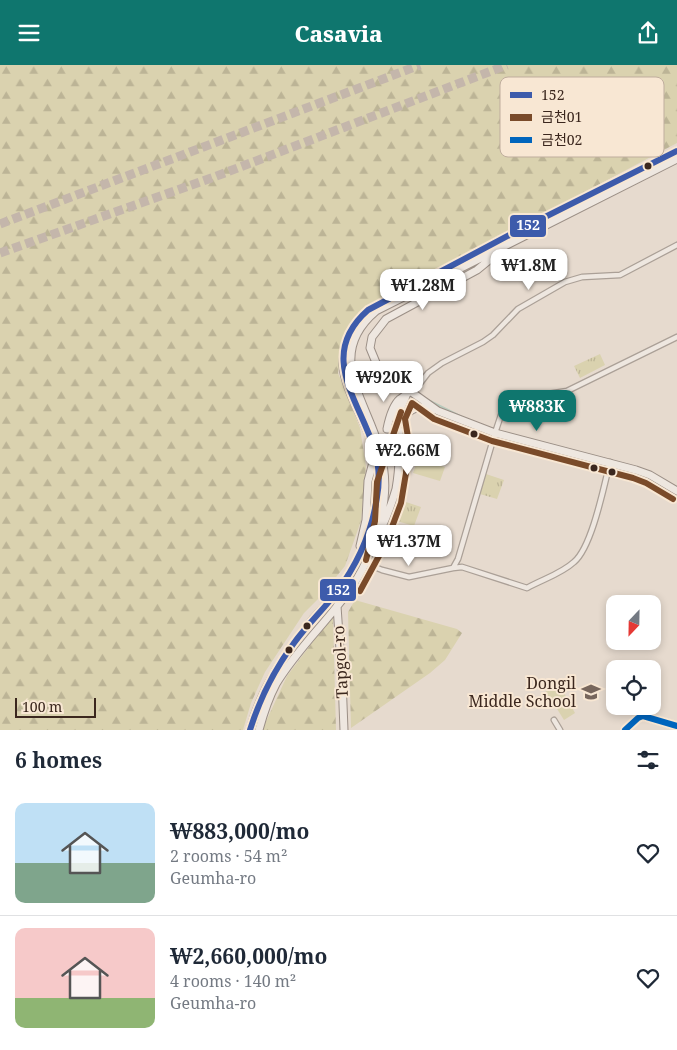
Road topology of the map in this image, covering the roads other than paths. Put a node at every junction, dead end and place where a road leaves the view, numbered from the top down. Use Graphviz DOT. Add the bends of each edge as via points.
graph roads {
  1 [pos="677,151"];
  2 [pos="677,159"];
  3 [pos="510,243"];
  4 [pos="677,245"];
  5 [pos="677,337"];
  6 [pos="408,393"];
  7 [pos="438,411"];
  8 [pos="399,425"];
  9 [pos="495,433"];
  10 [pos="400,439"];
  11 [pos="610,462"];
  12 [pos="372,466"];
  13 [pos="677,491"];
  14 [pos="373,548"];
  15 [pos="357,559"];
  16 [pos="365,563"];
  17 [pos="453,568"];
  18 [pos="336,594"];
  19 [pos="337,606"];
  20 [pos="554,720"];
  21 [pos="677,726"];
  22 [pos="250,730"];
  23 [pos="259,730"];
  24 [pos="344,730"];
  25 [pos="560,730"];
  26 [pos="625,730"];
  1 -- 15 [label="main road" via="517,231 359,317 348,339 342,364 373,447 379,482 373,520"];
  2 -- 3 [label="main road"];
  3 -- 6 [label="main road" via="477,270 391,316 378,327 372,337 370,352 382,369"];
  3 -- 14 [label="main road" via="376,311 358,333 350,358 350,370 379,446 385,484"];
  4 -- 6 [label="street" via="620,275 582,277 565,282 518,309 493,335 442,363"];
  5 -- 9 [label="street" via="567,391 535,396 509,407 501,415"];
  6 -- 7 [label="main road"];
  6 -- 8 [label="main road" via="396,419"];
  6 -- 10 [label="main road" via="394,408 387,429 396,431"];
  7 -- 8 [label="main road" via="421,407 414,409"];
  7 -- 9 [label="main road"];
  8 -- 10 [label="main road"];
  9 -- 11 [label="main road"];
  9 -- 17 [label="street"];
  10 -- 14 [label="main road" via="396,488"];
  11 -- 13 [label="main road" via="650,475"];
  11 -- 17 [label="street" via="588,544 569,567 527,588 462,567"];
  12 -- 15 [label="main road" via="366,520"];
  14 -- 16 [label="main road"];
  15 -- 18 [label="main road"];
  16 -- 17 [label="street" via="409,577"];
  16 -- 19 [label="main road"];
  18 -- 19 [label="main road, Tapgol-ro"];
  18 -- 22 [label="main road" via="277,667"];
  19 -- 23 [label="main road" via="285,670 275,686"];
  19 -- 24 [label="main road, Tapgol-ro"];
  20 -- 25 [label="street"];
  21 -- 26 [label="main road" via="643,716"];
}
